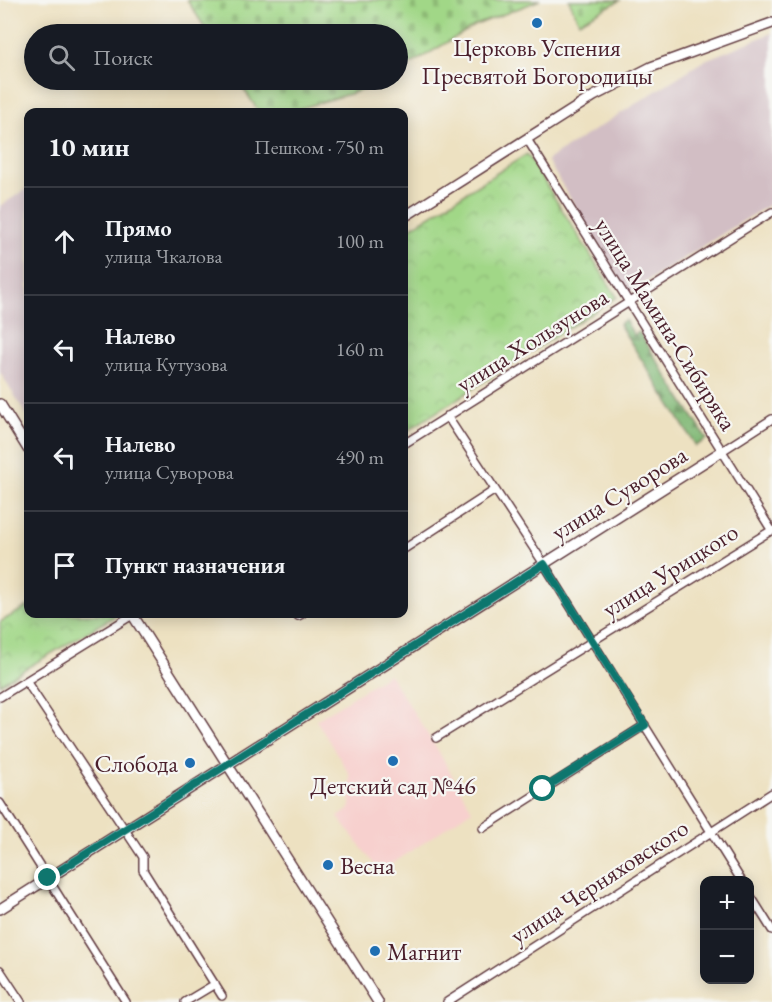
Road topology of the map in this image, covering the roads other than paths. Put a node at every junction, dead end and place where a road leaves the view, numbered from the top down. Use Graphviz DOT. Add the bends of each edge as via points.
graph roads {
  1 [pos="772,23"];
  2 [pos="526,139"];
  3 [pos="772,212"];
  4 [pos="408,214"];
  5 [pos="628,302"];
  6 [pos="0,404"];
  7 [pos="447,416"];
  8 [pos="772,419"];
  9 [pos="408,441"];
  10 [pos="24,443"];
  11 [pos="722,451"];
  12 [pos="495,490"];
  13 [pos="772,530"];
  14 [pos="408,546"];
  15 [pos="544,564"];
  16 [pos="126,618"];
  17 [pos="134,618"];
  18 [pos="592,641"];
  19 [pos="26,681"];
  20 [pos="0,697"];
  21 [pos="645,725"];
  22 [pos="436,738"];
  23 [pos="226,765"];
  24 [pos="772,793"];
  25 [pos="0,803"];
  26 [pos="483,828"];
  27 [pos="125,829"];
  28 [pos="710,832"];
  29 [pos="738,876"];
  30 [pos="48,878"];
  31 [pos="754,901"];
  32 [pos="0,909"];
  33 [pos="772,930"];
  34 [pos="0,970"];
  35 [pos="215,984"];
  36 [pos="222,996"];
  37 [pos="21,1002"];
  38 [pos="126,1002"];
  39 [pos="185,1002"];
  40 [pos="378,1002"];
  41 [pos="447,1002"];
  1 -- 2 [label="main road" via="651,67 594,96"];
  2 -- 4 [label="main road"];
  2 -- 5 [label="street, улица Мамина-Сибиряка"];
  3 -- 5 [label="street, улица Хользунова"];
  5 -- 7 [label="street, улица Хользунова"];
  5 -- 11 [label="street, улица Мамина-Сибиряка"];
  6 -- 10 [label="main road"];
  7 -- 9 [label="street, улица Хользунова"];
  7 -- 12 [label="street"];
  8 -- 11 [label="street, улица Суворова"];
  11 -- 13 [label="street, улица Мамина-Сибиряка"];
  11 -- 15 [label="main road, улица Суворова"];
  12 -- 14 [label="street"];
  12 -- 15 [label="street"];
  13 -- 18 [label="street, улица Урицкого"];
  15 -- 18 [label="street"];
  15 -- 23 [label="main road, улица Суворова"];
  16 -- 19 [label="street"];
  17 -- 23 [label="main road"];
  18 -- 21 [label="street"];
  18 -- 22 [label="street, улица Урицкого"];
  19 -- 20 [label="street"];
  19 -- 27 [label="street"];
  21 -- 26 [label="street"];
  21 -- 28 [label="street"];
  23 -- 27 [label="main road, улица Суворова"];
  23 -- 40 [label="main road"];
  24 -- 28 [label="street, улица Черняховского"];
  25 -- 30 [label="street"];
  27 -- 30 [label="main road, улица Суворова"];
  27 -- 35 [label="street" via="143,857 143,870"];
  28 -- 29 [label="street"];
  28 -- 41 [label="street, улица Черняховского"];
  30 -- 32 [label="main road, улица Суворова"];
  30 -- 38 [label="street"];
  31 -- 33 [label="street"];
  34 -- 37 [label="street"];
  35 -- 36 [label="street"];
  35 -- 39 [label="street"];
}
